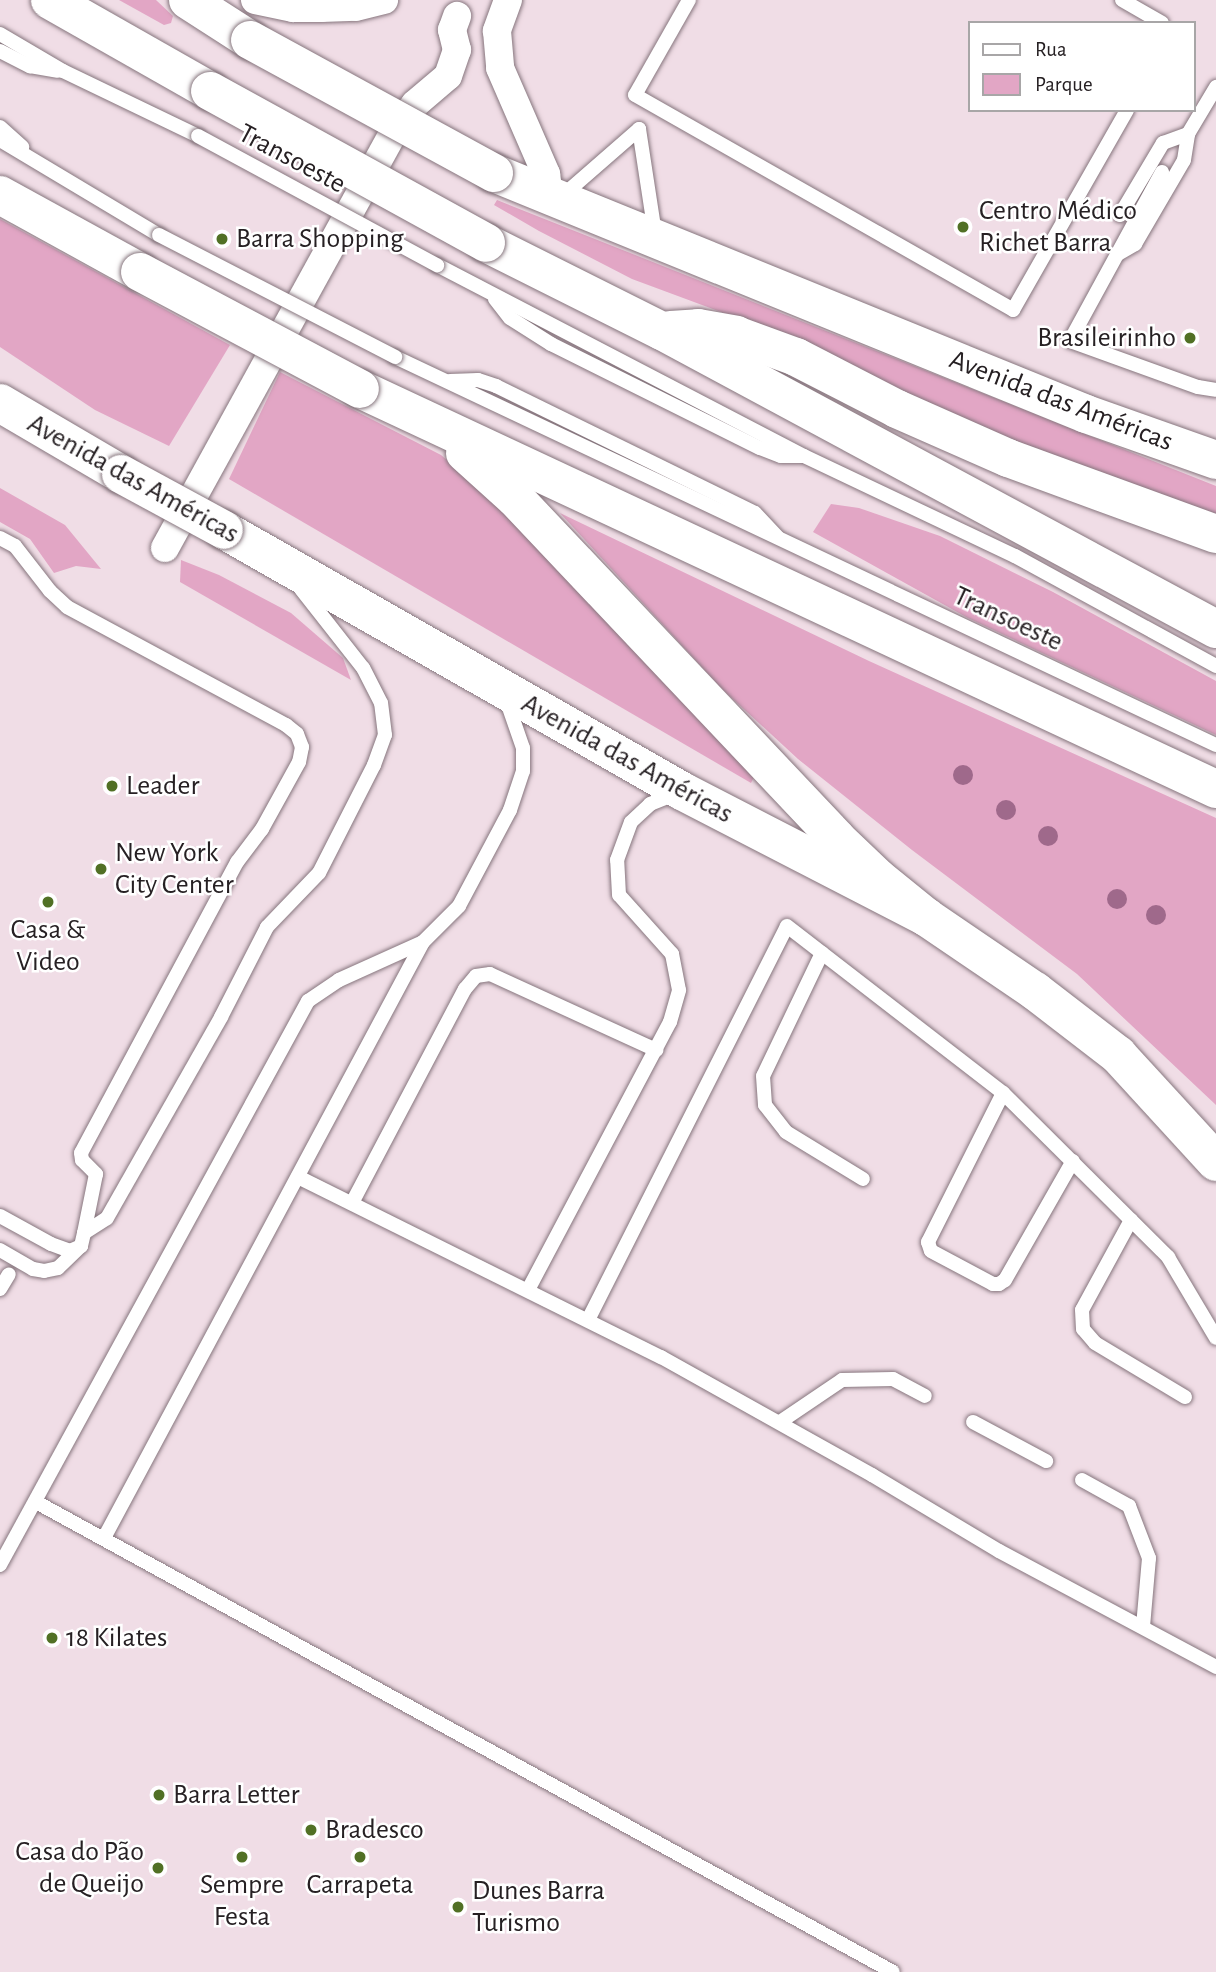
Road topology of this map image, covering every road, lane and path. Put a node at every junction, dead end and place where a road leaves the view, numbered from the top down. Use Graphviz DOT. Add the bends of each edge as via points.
graph roads {
  1 [pos="50,0"];
  2 [pos="188,0"];
  3 [pos="256,0"];
  4 [pos="384,0"];
  5 [pos="508,0"];
  6 [pos="689,0"];
  7 [pos="1122,0"];
  8 [pos="457,16"];
  9 [pos="1159,21"];
  10 [pos="0,34"];
  11 [pos="0,51"];
  12 [pos="63,71"];
  13 [pos="1216,87"];
  14 [pos="654,106"];
  15 [pos="1126,112"];
  16 [pos="0,127"];
  17 [pos="639,129"];
  18 [pos="1188,134"];
  19 [pos="0,140"];
  20 [pos="31,157"];
  21 [pos="1162,172"];
  22 [pos="0,195"];
  23 [pos="554,197"];
  24 [pos="1120,215"];
  25 [pos="656,239"];
  26 [pos="1117,254"];
  27 [pos="662,331"];
  28 [pos="1216,390"];
  29 [pos="0,403"];
  30 [pos="422,419"];
  31 [pos="1216,460"];
  32 [pos="1216,534"];
  33 [pos="0,538"];
  34 [pos="165,548"];
  35 [pos="278,560"];
  36 [pos="1216,629"];
  37 [pos="1216,666"];
  38 [pos="503,691"];
  39 [pos="1216,745"];
  40 [pos="1216,789"];
  41 [pos="682,791"];
  42 [pos="926,917"];
  43 [pos="423,942"];
  44 [pos="822,953"];
  45 [pos="656,1050"];
  46 [pos="1003,1093"];
  47 [pos="1073,1161"];
  48 [pos="1216,1162"];
  49 [pos="298,1177"];
  50 [pos="863,1179"];
  51 [pos="352,1203"];
  52 [pos="0,1216"];
  53 [pos="1131,1220"];
  54 [pos="83,1239"];
  55 [pos="0,1251"];
  56 [pos="9,1274"];
  57 [pos="0,1289"];
  58 [pos="528,1290"];
  59 [pos="588,1320"];
  60 [pos="1216,1338"];
  61 [pos="925,1396"];
  62 [pos="1185,1397"];
  63 [pos="779,1422"];
  64 [pos="973,1422"];
  65 [pos="1046,1461"];
  66 [pos="1082,1480"];
  67 [pos="36,1502"];
  68 [pos="104,1538"];
  69 [pos="0,1565"];
  70 [pos="1143,1627"];
  71 [pos="1216,1667"];
  72 [pos="893,1972"];
  1 -- 27 [label="main road, bridge" via="486,243"];
  2 -- 23 [label="main road, Avenida das Américas, bridge" via="250,40 494,173"];
  3 -- 4 [label="street" via="321,8"];
  5 -- 23 [label="street" via="497,31 500,68"];
  6 -- 14 [label="lane" via="635,95"];
  7 -- 9 [label="lane"];
  8 -- 34 [label="street" via="452,30 457,50 448,76 415,104 394,132"];
  10 -- 12 [label="lane, Transoeste"];
  11 -- 12 [label="lane, Transoeste" via="30,66"];
  12 -- 37 [label="lane, Transoeste, bridge" via="198,136 493,296 510,318 551,344 760,448 780,456 804,456 1015,556"];
  13 -- 18 [label="lane"];
  14 -- 15 [label="lane" via="1013,310"];
  14 -- 17 [label="lane"];
  16 -- 20 [label="lane, Transoeste"];
  17 -- 23 [label="lane"];
  17 -- 25 [label="lane"];
  18 -- 24 [label="lane" via="1163,143"];
  18 -- 26 [label="lane" via="1184,160 1135,244"];
  19 -- 20 [label="lane, Transoeste"];
  20 -- 39 [label="lane, Transoeste, bridge" via="159,235 395,357 447,381 478,380 496,386 755,513 778,538"];
  21 -- 26 [label="lane"];
  22 -- 30 [label="main road, bridge"];
  23 -- 25 [label="main road, Avenida das Américas"];
  25 -- 31 [label="main road, Avenida das Américas" via="1086,414"];
  26 -- 28 [label="lane" via="1070,341"];
  27 -- 32 [label="main road" via="698,328 736,335 796,357 897,410 1007,458"];
  27 -- 36 [label="main road"];
  29 -- 35 [label="main road, Avenida das Américas, bridge"];
  30 -- 40 [label="main road"];
  30 -- 42 [label="main road" via="515,498 836,838"];
  33 -- 54 [label="lane" via="15,546 66,607 286,725 297,734 302,747 299,762 262,829 237,862 81,1153 96,1174"];
  35 -- 38 [label="main road, Avenida das Américas"];
  35 -- 54 [label="lane" via="363,668 381,702 384,735 374,765 319,873 267,927 115,1208"];
  38 -- 41 [label="main road, Avenida das Américas"];
  38 -- 43 [label="lane" via="523,748 519,788 458,906"];
  41 -- 42 [label="main road, Avenida das Américas"];
  41 -- 45 [label="lane" via="650,804 631,822 617,860 619,895 672,954 679,990"];
  42 -- 48 [label="main road, Avenida das Américas" via="1035,991 1118,1055"];
  43 -- 49 [label="lane"];
  43 -- 67 [label="lane" via="339,980 308,1001"];
  44 -- 46 [label="lane"];
  44 -- 50 [label="lane" via="763,1076 765,1105 786,1132"];
  44 -- 59 [label="lane" via="788,926"];
  45 -- 51 [label="lane" via="490,974 476,976"];
  45 -- 58 [label="lane"];
  46 -- 47 [label="lane"];
  46 -- 47 [label="lane" via="928,1242 931,1251 999,1284"];
  47 -- 53 [label="lane"];
  49 -- 51 [label="lane"];
  49 -- 68 [label="lane"];
  51 -- 58 [label="lane"];
  52 -- 54 [label="lane" via="70,1251"];
  53 -- 60 [label="lane" via="1168,1256"];
  53 -- 62 [label="lane" via="1082,1310 1083,1329 1095,1343"];
  54 -- 55 [label="lane" via="58,1268 44,1271"];
  56 -- 57 [label="lane"];
  58 -- 59 [label="lane"];
  59 -- 63 [label="lane"];
  61 -- 63 [label="lane" via="893,1379 842,1380"];
  63 -- 70 [label="lane" via="999,1551"];
  64 -- 65 [label="lane"];
  66 -- 70 [label="lane" via="1129,1506 1149,1558"];
  67 -- 68 [label="lane"];
  67 -- 69 [label="lane"];
  68 -- 72 [label="lane"];
  70 -- 71 [label="lane"];
}
